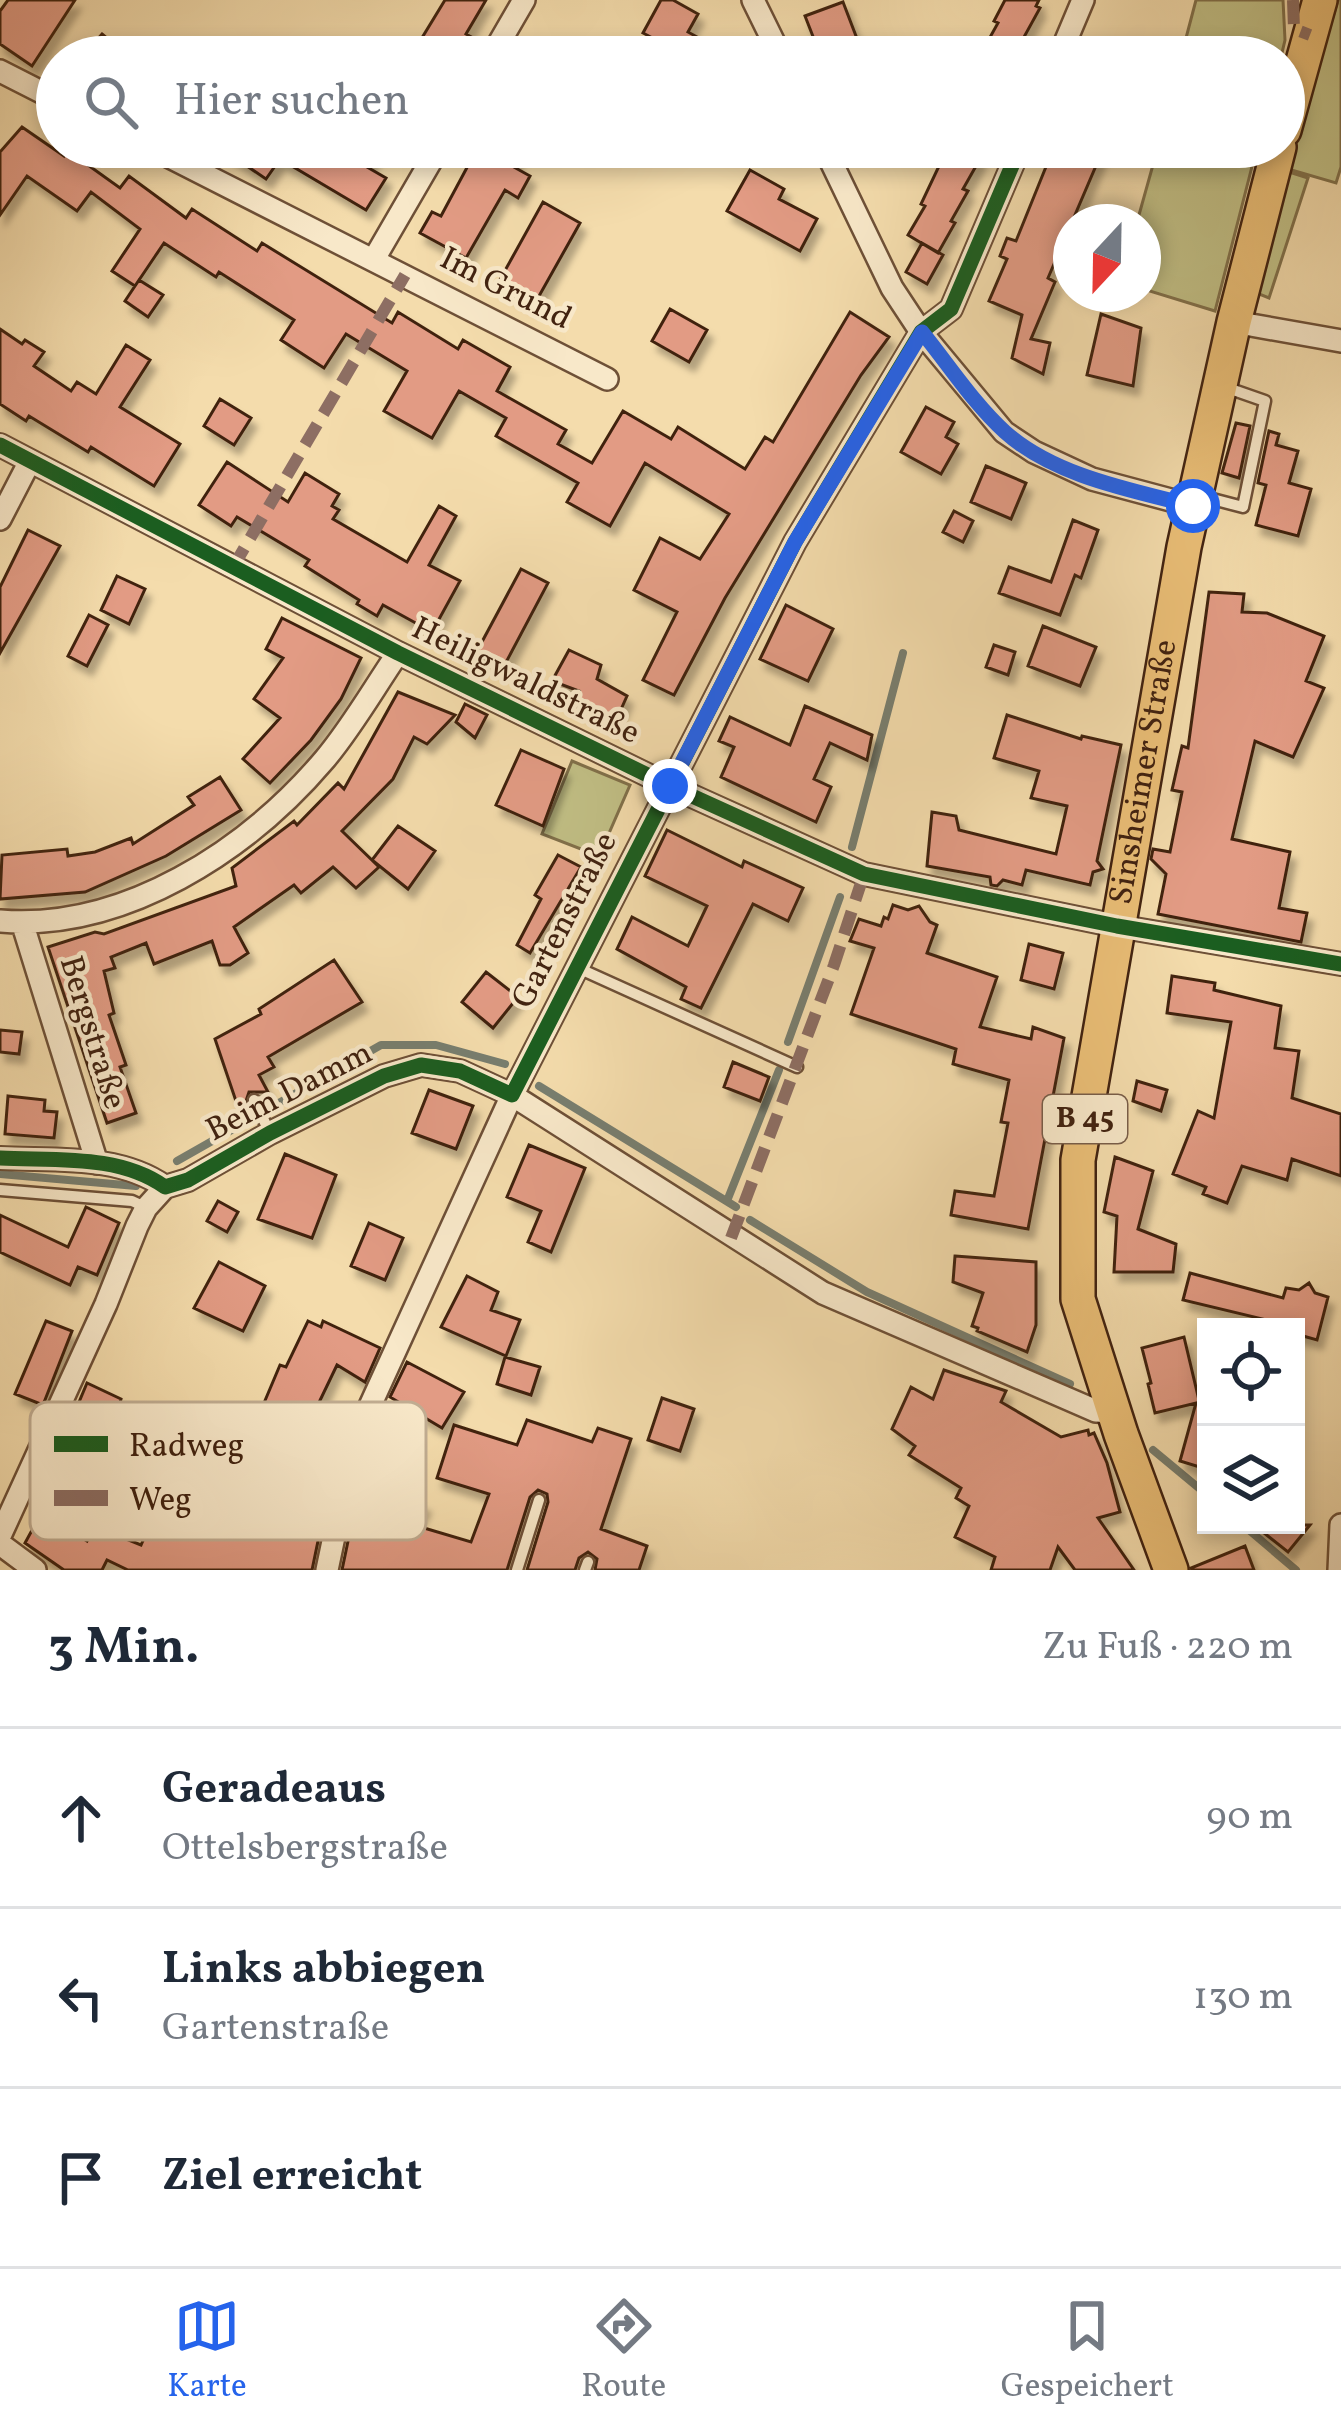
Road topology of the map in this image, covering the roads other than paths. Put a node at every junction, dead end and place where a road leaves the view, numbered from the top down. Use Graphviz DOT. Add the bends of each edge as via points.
graph roads {
  1 [pos="524,0"];
  2 [pos="753,0"];
  3 [pos="1083,0"];
  4 [pos="1320,0"];
  5 [pos="503,36"];
  6 [pos="771,36"];
  7 [pos="1068,36"];
  8 [pos="1305,54"];
  9 [pos="0,71"];
  10 [pos="36,89"];
  11 [pos="192,168"];
  12 [pos="427,168"];
  13 [pos="834,168"];
  14 [pos="1011,168"];
  15 [pos="1274,168"];
  16 [pos="374,259"];
  17 [pos="1234,322"];
  18 [pos="922,332"];
  19 [pos="1341,340"];
  20 [pos="607,379"];
  21 [pos="1219,385"];
  22 [pos="0,445"];
  23 [pos="31,461"];
  24 [pos="1194,500"];
  25 [pos="0,519"];
  26 [pos="398,653"];
  27 [pos="670,786"];
  28 [pos="11,922"];
  29 [pos="1117,926"];
  30 [pos="1341,964"];
  31 [pos="574,967"];
  32 [pos="797,1067"];
  33 [pos="512,1095"];
  34 [pos="255,1102"];
  35 [pos="267,1128"];
  36 [pos="0,1158"];
  37 [pos="97,1163"];
  38 [pos="165,1186"];
  39 [pos="0,1190"];
  40 [pos="146,1208"];
  41 [pos="62,1402"];
  42 [pos="371,1402"];
  43 [pos="1114,1412"];
  44 [pos="30,1473"];
  45 [pos="539,1500"];
  46 [pos="1341,1525"];
  47 [pos="0,1540"];
  48 [pos="333,1540"];
  49 [pos="35,1570"];
  50 [pos="327,1570"];
  51 [pos="517,1570"];
  52 [pos="1171,1570"];
  53 [pos="1340,1570"];
  1 -- 5 [label="street"];
  2 -- 6 [label="street"];
  3 -- 7 [label="street"];
  4 -- 8 [label="main road"];
  9 -- 10 [label="street"];
  11 -- 16 [label="street, Im Grund"];
  12 -- 16 [label="street"];
  13 -- 18 [label="street"];
  14 -- 18 [label="street, Gartenstraße" via="951,309"];
  15 -- 17 [label="main road, Sinsheimer Straße / B 45"];
  16 -- 20 [label="street, Im Grund"];
  17 -- 19 [label="street"];
  17 -- 21 [label="main road, Sinsheimer Straße / B 45"];
  18 -- 24 [label="street" via="1004,431 1034,452 1092,479"];
  18 -- 27 [label="street, Gartenstraße" via="795,542"];
  21 -- 24 [label="main road, Sinsheimer Straße / B 45"];
  21 -- 24 [label="lane" via="1265,401 1243,507"];
  22 -- 23 [label="street, Heiligwaldstraße"];
  23 -- 25 [label="street"];
  23 -- 26 [label="street, Heiligwaldstraße"];
  24 -- 29 [label="main road, Sinsheimer Straße / B 45"];
  26 -- 27 [label="street, Heiligwaldstraße"];
  26 -- 28 [label="street, Bergstraße" via="325,759 244,837 156,893 91,913"];
  27 -- 29 [label="street, Heiligwaldstraße" via="864,874"];
  27 -- 31 [label="street, Gartenstraße"];
  28 -- 37 [label="street, Bergstraße"];
  29 -- 30 [label="street, Heiligwaldstraße"];
  29 -- 43 [label="main road, Sinsheimer Straße / B 45" via="1078,1160 1077,1240 1078,1299"];
  31 -- 32 [label="lane"];
  31 -- 33 [label="street, Gartenstraße"];
  33 -- 35 [label="street, Beim Damm" via="460,1071 422,1065"];
  33 -- 42 [label="street, Gartenstraße"];
  33 -- 43 [label="street, Beim Damm" via="823,1293"];
  34 -- 35 [label="lane"];
  35 -- 38 [label="street, Beim Damm" via="188,1180"];
  36 -- 37 [label="street"];
  37 -- 38 [label="street" via="143,1171"];
  38 -- 40 [label="street, Beim Damm"];
  39 -- 40 [label="lane"];
  40 -- 41 [label="street, Beim Damm"];
  43 -- 52 [label="main road, Sinsheimer Straße / B 45"];
  44 -- 47 [label="street, Beim Damm"];
  45 -- 51 [label="lane"];
  46 -- 53 [label="street"];
  47 -- 49 [label="street"];
  48 -- 50 [label="street, Gartenstraße"];
}
